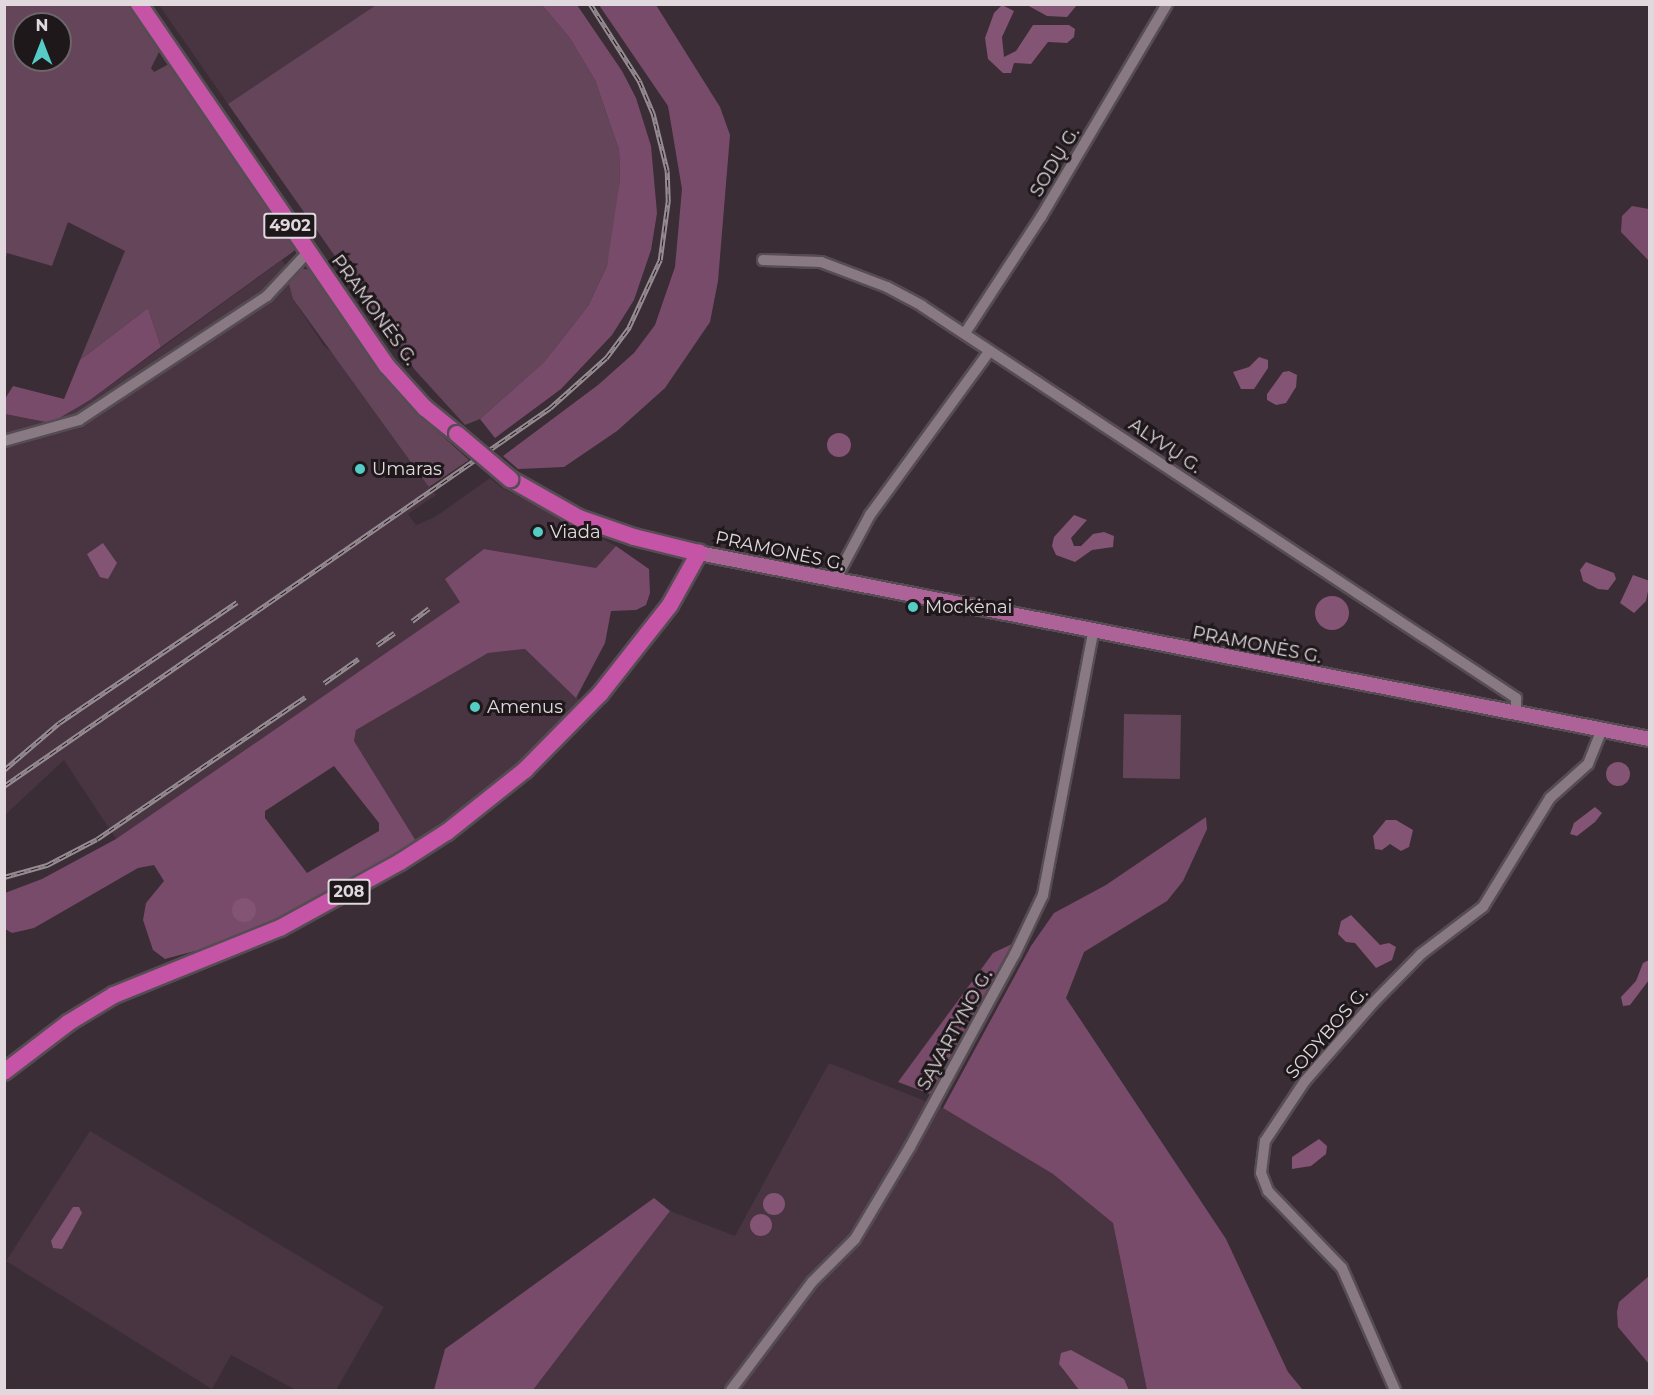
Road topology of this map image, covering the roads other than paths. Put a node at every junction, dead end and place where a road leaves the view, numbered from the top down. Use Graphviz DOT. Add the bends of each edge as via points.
graph roads {
  1 [pos="139,4"];
  2 [pos="1167,4"];
  3 [pos="308,252"];
  4 [pos="763,260"];
  5 [pos="964,333"];
  6 [pos="989,352"];
  7 [pos="4,441"];
  8 [pos="699,554"];
  9 [pos="834,582"];
  10 [pos="1093,633"];
  11 [pos="1516,714"];
  12 [pos="1602,730"];
  13 [pos="1650,739"];
  14 [pos="4,1072"];
  15 [pos="731,1390"];
  16 [pos="1395,1390"];
  1 -- 3 [label="highway, PRAMONĖS G. / 4902"];
  2 -- 5 [label="street, SODŲ G." via="1041,217"];
  3 -- 7 [label="street" via="267,296 79,420"];
  3 -- 8 [label="highway, PRAMONĖS G. / 4902, bridge" via="387,366 425,408 510,479 579,518"];
  4 -- 5 [label="street, ALYVŲ G." via="798,259 853,274 904,297"];
  5 -- 6 [label="street, ALYVŲ G."];
  6 -- 9 [label="street" via="870,515"];
  6 -- 11 [label="street, ALYVŲ G." via="1516,698"];
  8 -- 9 [label="main road, PRAMONĖS G. / 4902"];
  8 -- 14 [label="highway, 208" via="670,605 600,694 525,770 447,832 320,908 246,943 136,984 92,1008"];
  9 -- 10 [label="main road, PRAMONĖS G. / 4902"];
  10 -- 11 [label="main road, PRAMONĖS G. / 4902"];
  10 -- 15 [label="street, SĄVARTYNO G." via="1042,895 1015,954 855,1239 812,1282"];
  11 -- 12 [label="main road, PRAMONĖS G. / 4902"];
  12 -- 13 [label="main road, PRAMONĖS G. / 4902"];
  12 -- 16 [label="street, SODYBOS G." via="1588,764 1550,798 1483,907 1421,954 1373,1003 1305,1081 1265,1141 1261,1173 1268,1191 1342,1268"];
}
